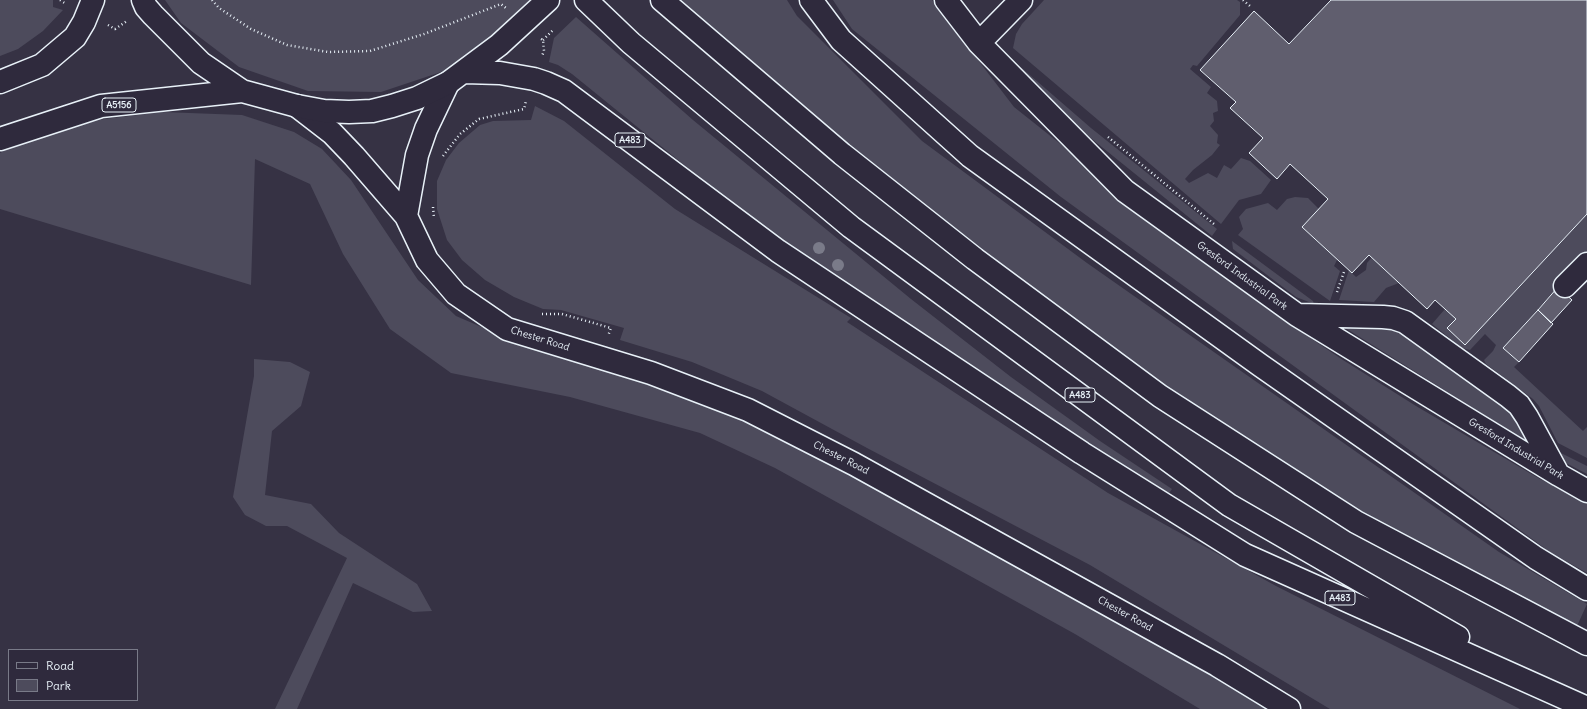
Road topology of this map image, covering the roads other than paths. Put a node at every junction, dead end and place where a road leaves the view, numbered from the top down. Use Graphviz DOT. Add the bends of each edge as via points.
graph roads {
  1 [pos="93,0"];
  2 [pos="548,0"];
  3 [pos="586,0"];
  4 [pos="811,0"];
  5 [pos="946,0"];
  6 [pos="1021,0"];
  7 [pos="663,1"];
  8 [pos="140,2"];
  9 [pos="979,43"];
  10 [pos="456,78"];
  11 [pos="0,82"];
  12 [pos="242,91"];
  13 [pos="298,106"];
  14 [pos="0,139"];
  15 [pos="406,216"];
  16 [pos="1587,264"];
  17 [pos="1565,286"];
  18 [pos="1297,315"];
  19 [pos="1559,475"];
  20 [pos="1587,491"];
  21 [pos="1587,589"];
  22 [pos="1587,644"];
  23 [pos="1563,697"];
  24 [pos="1587,708"];
  25 [pos="1289,709"];
  1 -- 11 [label="main road" via="75,37 42,65"];
  2 -- 10 [label="main road" via="499,46"];
  3 -- 23 [label="main road, A483" via="631,43 851,227 1229,506"];
  4 -- 21 [label="main road" via="841,40 970,156 1260,366 1536,558"];
  5 -- 9 [label="main road, Gresford Industrial Park"];
  6 -- 9 [label="main road"];
  7 -- 22 [label="main road" via="842,154 975,259 1160,396 1356,522"];
  8 -- 12 [label="main road" via="201,63"];
  9 -- 18 [label="main road, Gresford Industrial Park" via="1125,191"];
  10 -- 13 [label="main road" via="417,98 372,110 324,111"];
  10 -- 15 [label="main road" via="426,129 417,155"];
  10 -- 23 [label="main road, A483" via="500,73 534,79 569,95 778,251 1082,452 1245,555"];
  12 -- 13 [label="main road"];
  12 -- 14 [label="main road, A5156" via="101,106"];
  13 -- 15 [label="main road, Chester Road" via="332,133"];
  15 -- 25 [label="main road, Chester Road" via="427,260 456,294 506,329 651,373 748,410 840,457 1210,661"];
  16 -- 17 [label="main road"];
  18 -- 19 [label="main road, Gresford Industrial Park"];
  18 -- 19 [label="main road" via="1383,317 1405,322 1519,405"];
  19 -- 20 [label="main road, Gresford Industrial Park"];
  23 -- 24 [label="main road, A483"];
}
